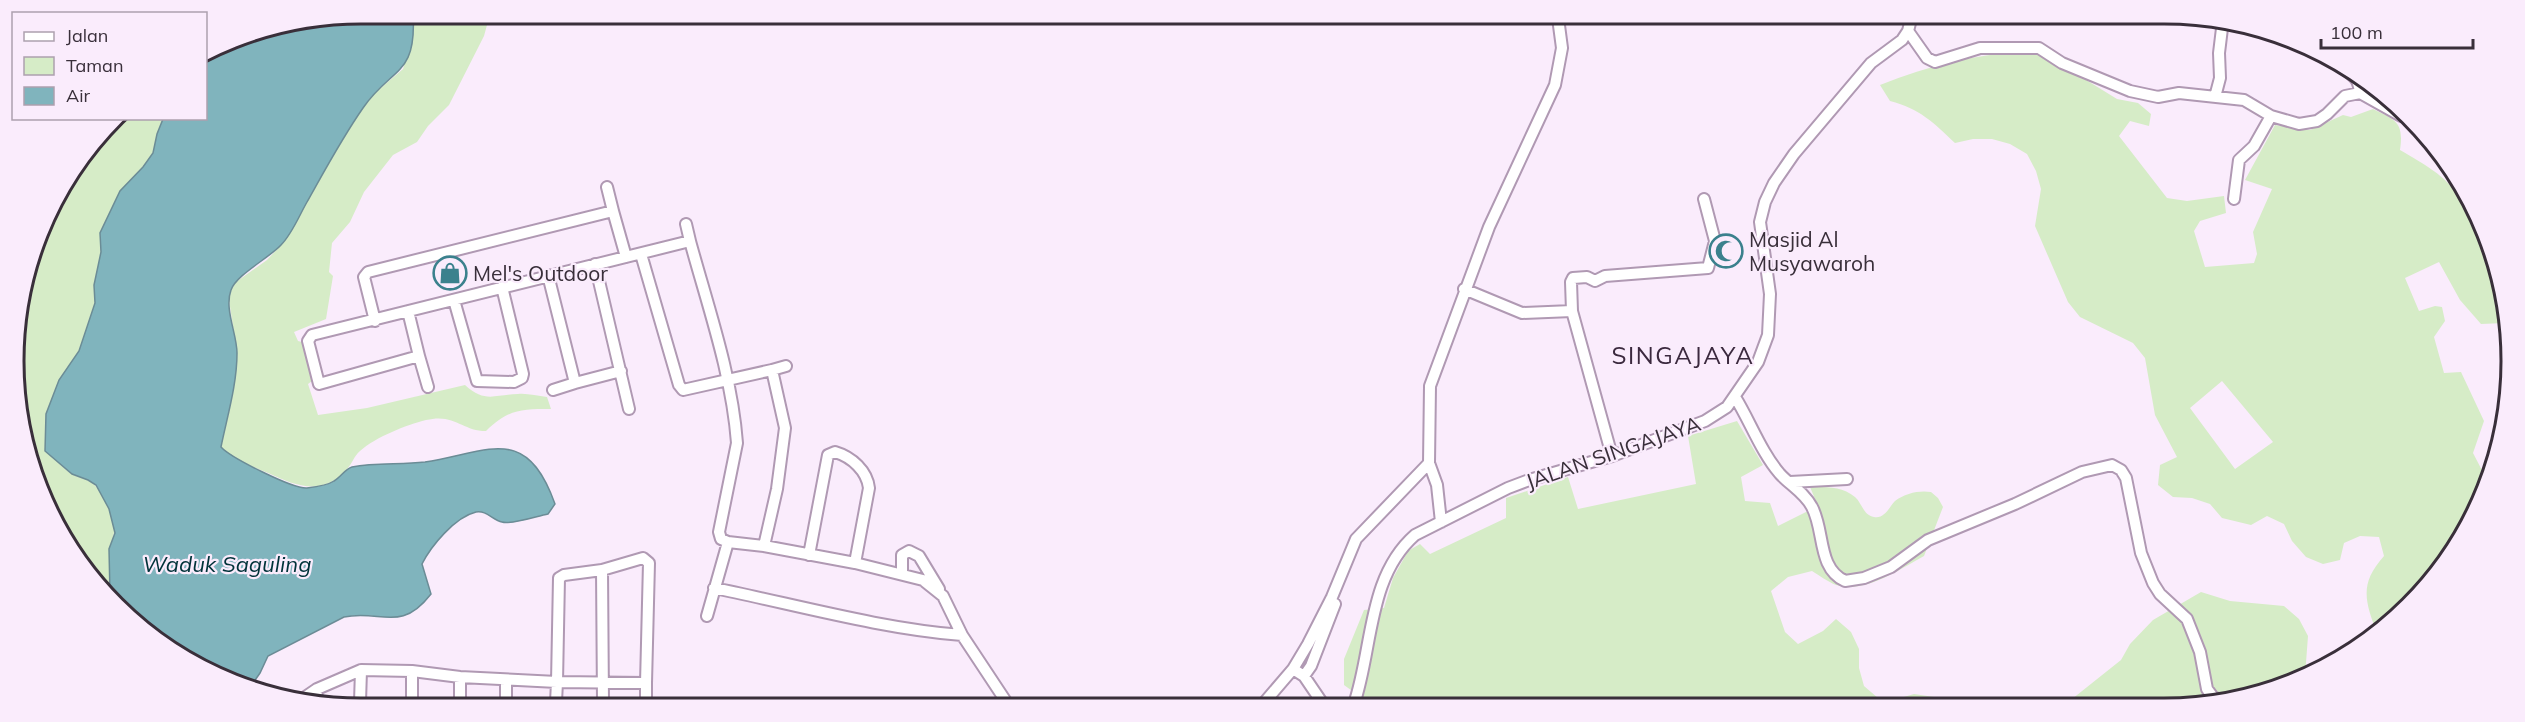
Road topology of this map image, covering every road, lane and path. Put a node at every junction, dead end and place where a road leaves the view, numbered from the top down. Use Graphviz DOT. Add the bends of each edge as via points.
graph roads {
  1 [pos="1559,24"];
  2 [pos="1910,24"];
  3 [pos="2222,29"];
  4 [pos="1908,31"];
  5 [pos="2359,86"];
  6 [pos="2360,93"];
  7 [pos="2215,97"];
  8 [pos="2384,107"];
  9 [pos="2271,116"];
  10 [pos="607,187"];
  11 [pos="1704,199"];
  12 [pos="2234,199"];
  13 [pos="613,211"];
  14 [pos="686,224"];
  15 [pos="690,241"];
  16 [pos="641,254"];
  17 [pos="626,257"];
  18 [pos="595,264"];
  19 [pos="548,275"];
  20 [pos="502,287"];
  21 [pos="1464,289"];
  22 [pos="454,300"];
  23 [pos="408,311"];
  24 [pos="1572,311"];
  25 [pos="375,321"];
  26 [pos="419,356"];
  27 [pos="786,366"];
  28 [pos="772,370"];
  29 [pos="621,371"];
  30 [pos="728,380"];
  31 [pos="575,383"];
  32 [pos="428,387"];
  33 [pos="553,390"];
  34 [pos="1735,397"];
  35 [pos="629,409"];
  36 [pos="1612,456"];
  37 [pos="1429,463"];
  38 [pos="1847,479"];
  39 [pos="1790,482"];
  40 [pos="1441,522"];
  41 [pos="728,542"];
  42 [pos="764,546"];
  43 [pos="809,555"];
  44 [pos="855,563"];
  45 [pos="602,570"];
  46 [pos="902,573"];
  47 [pos="714,588"];
  48 [pos="943,596"];
  49 [pos="1335,604"];
  50 [pos="707,616"];
  51 [pos="962,635"];
  52 [pos="1293,669"];
  53 [pos="361,670"];
  54 [pos="412,671"];
  55 [pos="1304,676"];
  56 [pos="460,677"];
  57 [pos="506,680"];
  58 [pos="557,682"];
  59 [pos="603,683"];
  60 [pos="646,683"];
  61 [pos="317,689"];
  62 [pos="310,694"];
  63 [pos="317,695"];
  64 [pos="2211,695"];
  65 [pos="360,698"];
  66 [pos="412,698"];
  67 [pos="460,698"];
  68 [pos="506,698"];
  69 [pos="556,698"];
  70 [pos="603,698"];
  71 [pos="646,698"];
  72 [pos="1004,698"];
  73 [pos="1268,698"];
  74 [pos="1319,698"];
  75 [pos="1356,698"];
  1 -- 21 [label="street" via="1562,48 1555,85 1488,227"];
  2 -- 4 [label="street"];
  3 -- 7 [label="street" via="2220,78"];
  4 -- 7 [label="street" via="1927,58 1935,62 1980,48 2039,48 2062,63 2130,91 2158,98 2179,93"];
  4 -- 34 [label="street, JALAN SINGAJAYA" via="1871,63 1794,154 1765,202 1760,222 1770,294 1768,335 1758,362"];
  5 -- 6 [label="street"];
  6 -- 8 [label="street"];
  6 -- 9 [label="street" via="2344,96 2327,114 2312,122 2299,124"];
  7 -- 9 [label="street" via="2244,100"];
  9 -- 12 [label="street" via="2254,146 2239,160"];
  10 -- 13 [label="street"];
  11 -- 24 [label="street" via="1715,240 1708,268 1605,276 1596,281 1573,278"];
  13 -- 17 [label="street"];
  13 -- 25 [label="street" via="368,272 364,277"];
  14 -- 15 [label="street"];
  15 -- 16 [label="street"];
  15 -- 30 [label="street"];
  16 -- 17 [label="street"];
  16 -- 30 [label="street" via="680,388 687,391"];
  17 -- 18 [label="street"];
  18 -- 19 [label="street"];
  18 -- 29 [label="street"];
  19 -- 20 [label="street"];
  19 -- 31 [label="street"];
  20 -- 22 [label="street"];
  20 -- 22 [label="street" via="523,374 514,382 477,381"];
  21 -- 24 [label="street" via="1522,313"];
  21 -- 37 [label="street" via="1430,386"];
  22 -- 23 [label="street"];
  23 -- 25 [label="street"];
  23 -- 26 [label="street"];
  24 -- 36 [label="street"];
  25 -- 26 [label="street" via="309,338 319,384"];
  26 -- 32 [label="street"];
  27 -- 28 [label="street"];
  28 -- 30 [label="street"];
  28 -- 42 [label="street" via="785,428"];
  29 -- 31 [label="street"];
  29 -- 35 [label="street"];
  30 -- 41 [label="street" via="737,443 719,535"];
  31 -- 33 [label="street"];
  34 -- 36 [label="street, JALAN SINGAJAYA" via="1706,421"];
  34 -- 39 [label="street" via="1780,473"];
  36 -- 40 [label="street, JALAN SINGAJAYA" via="1529,480"];
  37 -- 40 [label="street" via="1437,485"];
  37 -- 52 [label="street" via="1356,539 1332,597"];
  38 -- 39 [label="street"];
  39 -- 64 [label="street" via="1812,507 1831,572 1845,581 1891,567 1928,540 2082,472 2112,465 2126,478 2141,553 2153,583 2187,619"];
  40 -- 75 [label="street, JALAN SINGAJAYA" via="1406,543 1387,572"];
  41 -- 42 [label="street"];
  41 -- 47 [label="street"];
  42 -- 43 [label="street"];
  43 -- 44 [label="street"];
  43 -- 44 [label="street" via="828,455 835,452 861,469 868,479"];
  44 -- 46 [label="street"];
  45 -- 58 [label="street" via="559,578"];
  45 -- 59 [label="street"];
  45 -- 60 [label="street" via="643,558 649,561"];
  46 -- 48 [label="street" via="923,580"];
  46 -- 48 [label="street" via="902,555 909,550 919,556"];
  47 -- 50 [label="street"];
  47 -- 51 [label="street"];
  48 -- 51 [label="street"];
  49 -- 55 [label="street"];
  51 -- 72 [label="street"];
  52 -- 55 [label="street"];
  52 -- 73 [label="street"];
  53 -- 54 [label="street"];
  53 -- 61 [label="street"];
  53 -- 65 [label="street"];
  54 -- 56 [label="street"];
  54 -- 66 [label="street"];
  55 -- 74 [label="street"];
  56 -- 57 [label="street"];
  56 -- 67 [label="street"];
  57 -- 58 [label="street"];
  57 -- 68 [label="street"];
  58 -- 59 [label="street"];
  58 -- 69 [label="street"];
  59 -- 60 [label="street"];
  59 -- 70 [label="street"];
  60 -- 71 [label="street"];
  61 -- 62 [label="street"];
  61 -- 63 [label="street"];
}
